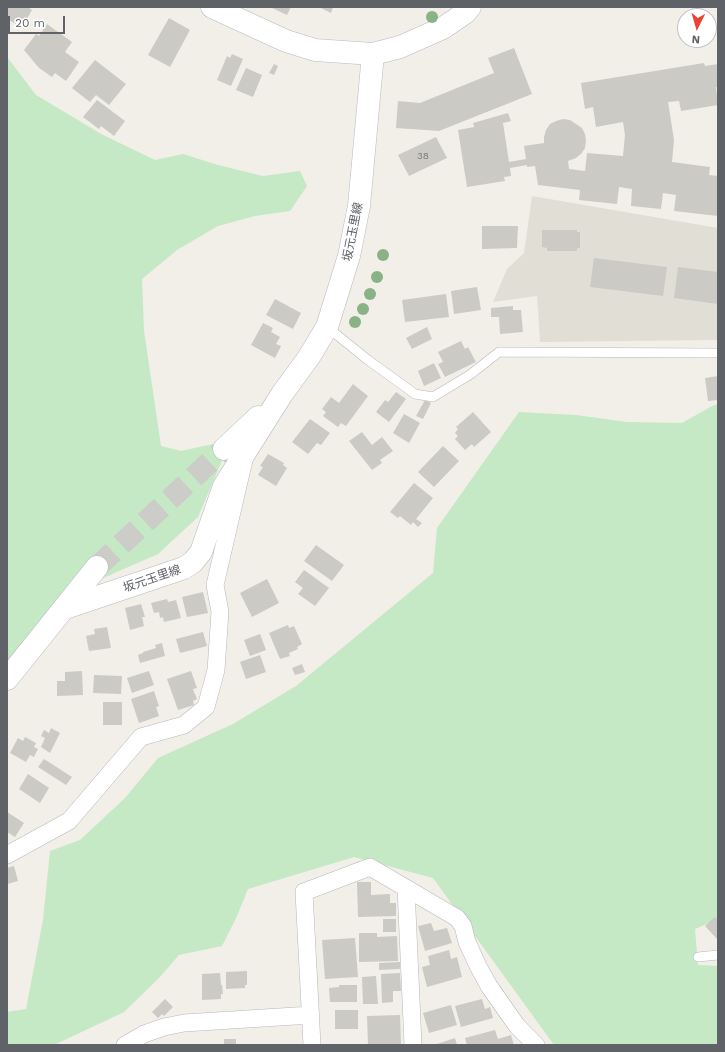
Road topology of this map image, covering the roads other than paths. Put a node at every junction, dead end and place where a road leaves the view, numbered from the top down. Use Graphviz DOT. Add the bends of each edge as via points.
graph roads {
  1 [pos="470,7"];
  2 [pos="220,9"];
  3 [pos="373,54"];
  4 [pos="326,327"];
  5 [pos="718,353"];
  6 [pos="282,394"];
  7 [pos="224,449"];
  8 [pos="246,451"];
  9 [pos="97,567"];
  10 [pos="65,608"];
  11 [pos="7,679"];
  12 [pos="7,855"];
  13 [pos="406,888"];
  14 [pos="718,954"];
  15 [pos="698,957"];
  16 [pos="311,1015"];
  17 [pos="125,1045"];
  18 [pos="312,1045"];
  19 [pos="413,1045"];
  20 [pos="536,1045"];
  1 -- 3 [label="street" via="443,28 400,47"];
  2 -- 3 [label="street" via="286,41 316,50"];
  3 -- 4 [label="street, 坂元玉里線" via="359,206 349,256"];
  4 -- 5 [label="lane" via="415,394 433,397 471,374 499,352"];
  4 -- 6 [label="street, 坂元玉里線" via="309,357"];
  6 -- 7 [label="street, 坂元玉里線"];
  6 -- 8 [label="street, 坂元玉里線"];
  8 -- 10 [label="street, 坂元玉里線" via="224,486 201,552 193,562 184,568"];
  8 -- 12 [label="street" via="215,585 220,612 216,670 206,707 184,725 141,737 69,821"];
  9 -- 10 [label="street"];
  10 -- 11 [label="street"];
  13 -- 16 [label="street" via="370,867 304,892"];
  13 -- 19 [label="street"];
  13 -- 20 [label="street" via="457,918 463,926 467,942 489,986 517,1026"];
  14 -- 15 [label="lane"];
  16 -- 17 [label="street" via="184,1023 144,1034"];
  16 -- 18 [label="street"];
}
